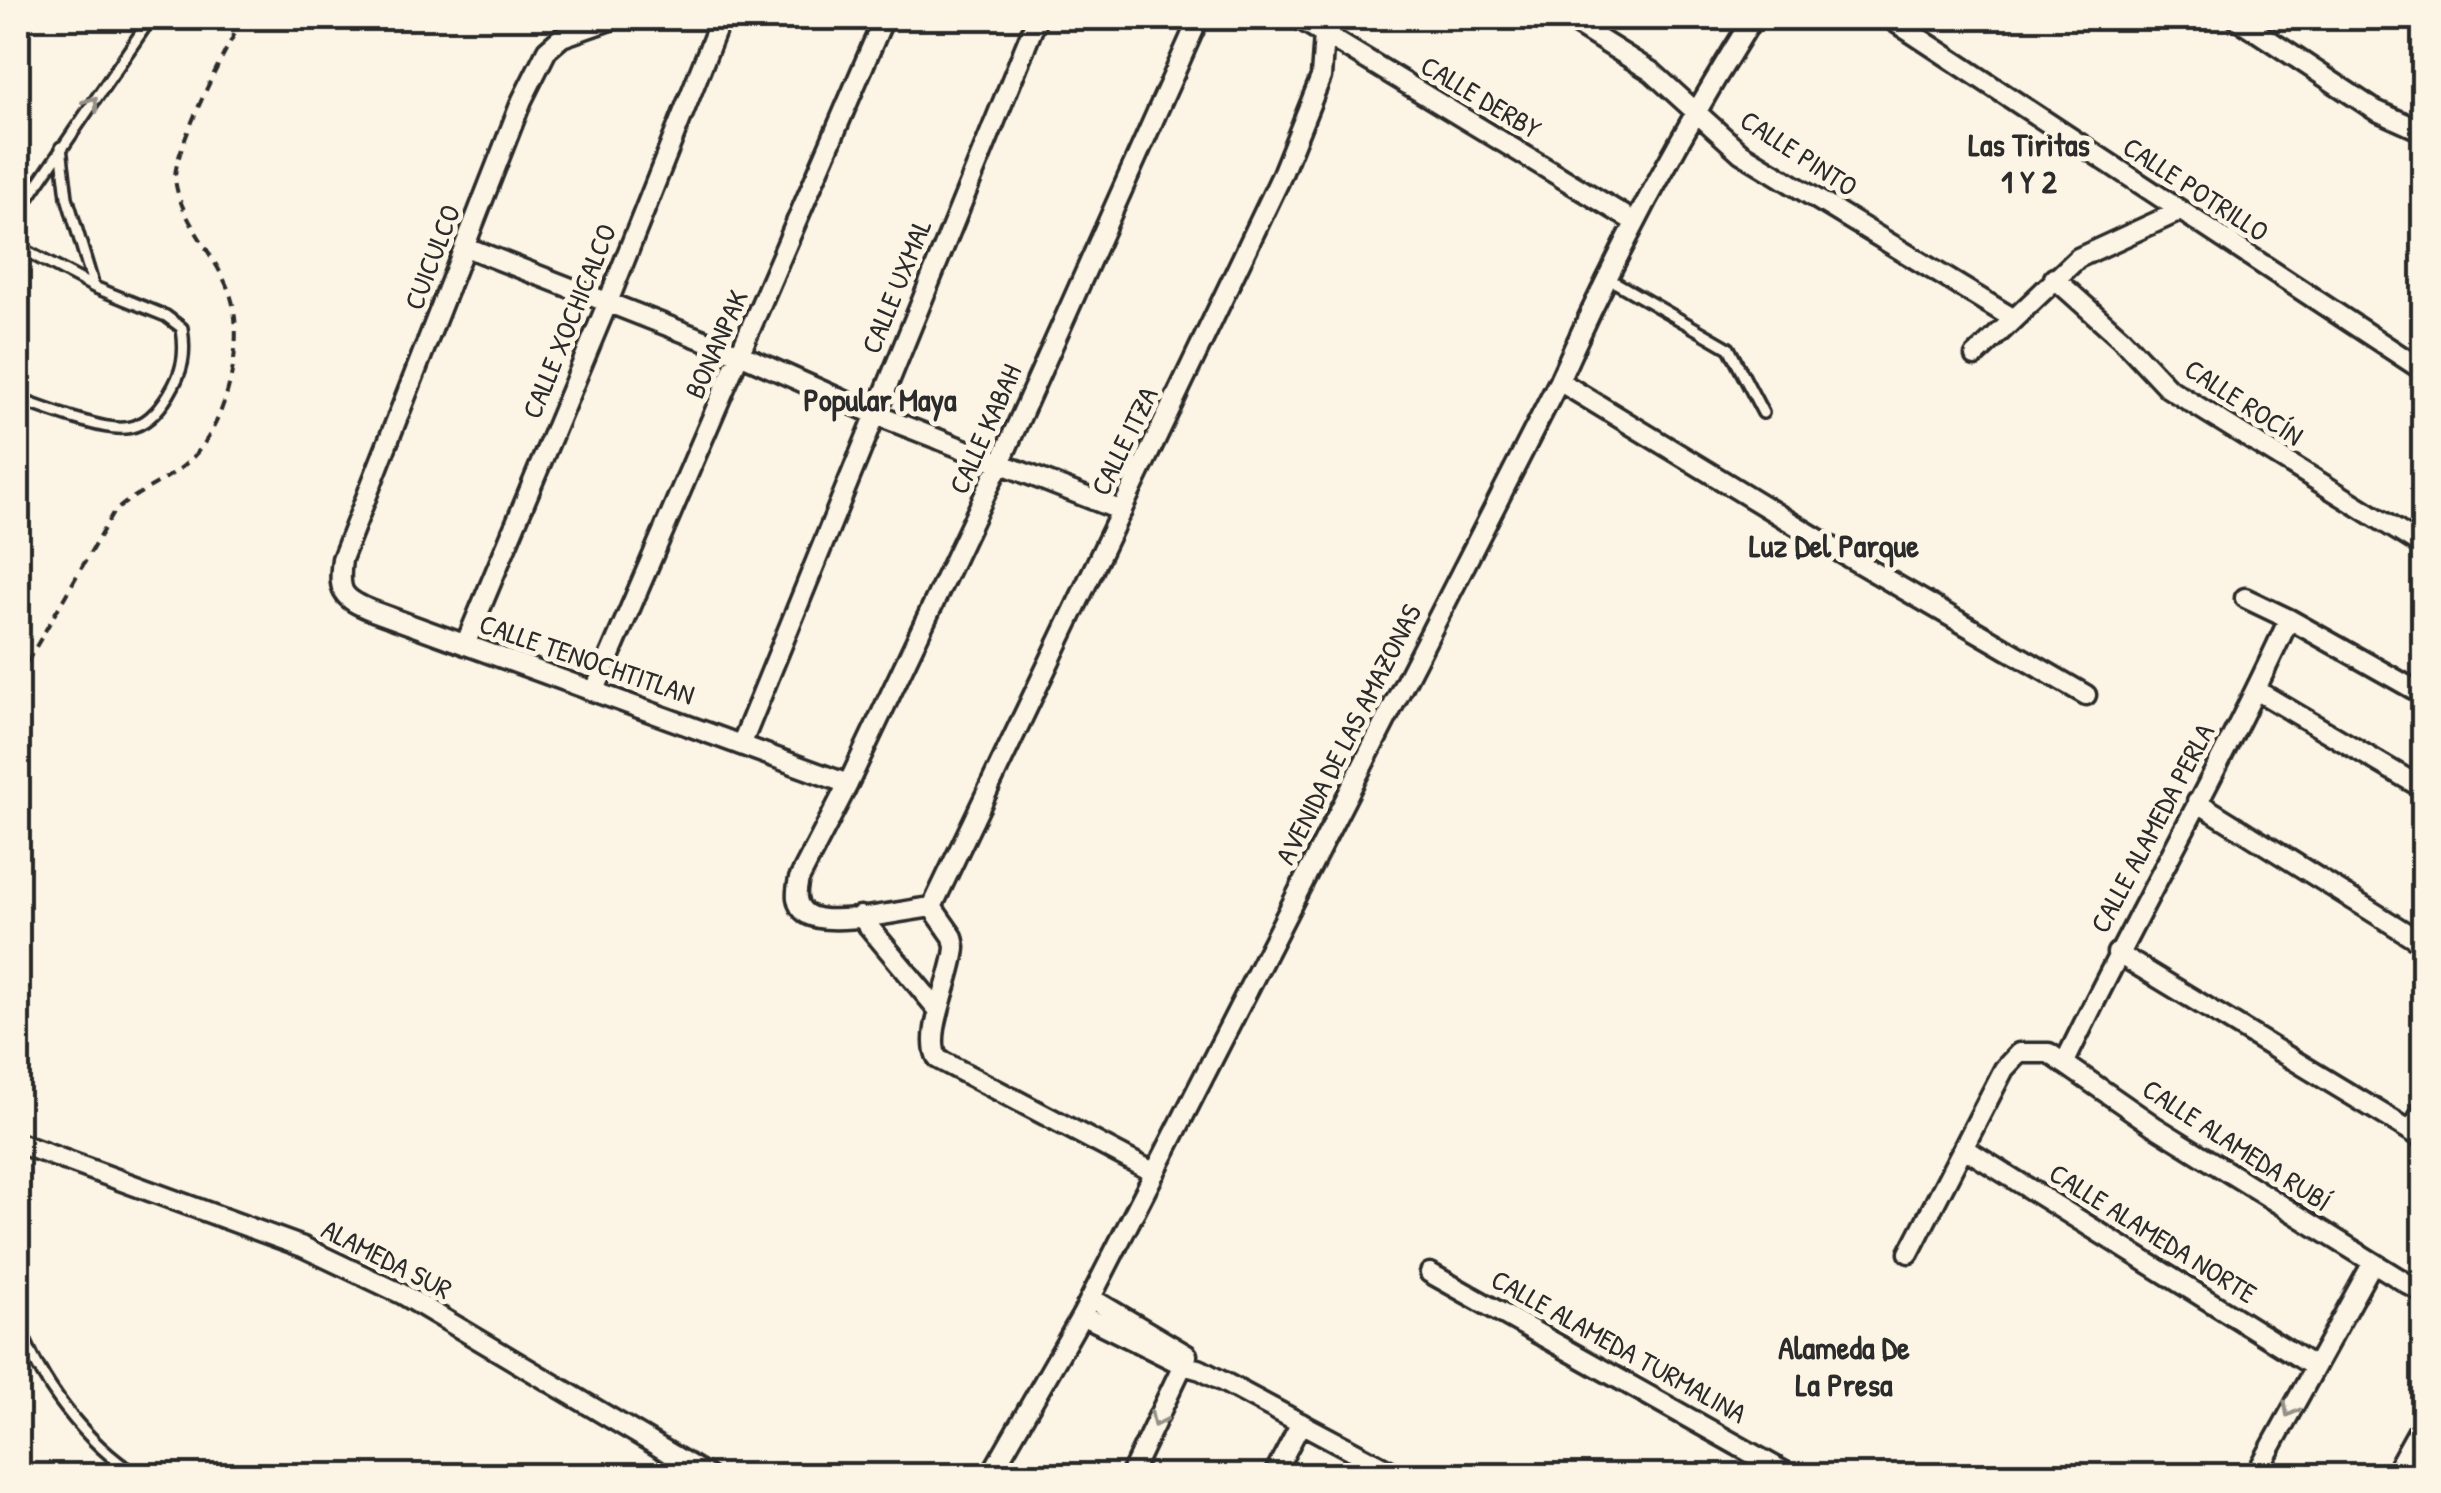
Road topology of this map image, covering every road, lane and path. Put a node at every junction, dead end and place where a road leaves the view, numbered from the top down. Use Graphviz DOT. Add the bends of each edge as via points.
graph roads {
  1 [pos="151,18"];
  2 [pos="616,18"];
  3 [pos="722,18"];
  4 [pos="884,18"];
  5 [pos="1037,18"];
  6 [pos="1199,18"];
  7 [pos="1298,18"];
  8 [pos="1566,18"];
  9 [pos="1754,18"];
  10 [pos="1889,18"];
  11 [pos="2236,18"];
  12 [pos="1324,34"];
  13 [pos="1694,112"];
  14 [pos="2424,132"];
  15 [pos="60,147"];
  16 [pos="2180,211"];
  17 [pos="18,212"];
  18 [pos="1636,222"];
  19 [pos="18,247"];
  20 [pos="466,247"];
  21 [pos="1606,277"];
  22 [pos="2054,278"];
  23 [pos="94,287"];
  24 [pos="608,302"];
  25 [pos="2014,319"];
  26 [pos="742,356"];
  27 [pos="1976,356"];
  28 [pos="2424,371"];
  29 [pos="1559,381"];
  30 [pos="18,399"];
  31 [pos="1763,413"];
  32 [pos="874,414"];
  33 [pos="1000,463"];
  34 [pos="1122,511"];
  35 [pos="2424,547"];
  36 [pos="342,558"];
  37 [pos="2245,598"];
  38 [pos="2289,619"];
  39 [pos="464,645"];
  40 [pos="595,690"];
  41 [pos="2256,690"];
  42 [pos="2086,696"];
  43 [pos="2424,696"];
  44 [pos="742,743"];
  45 [pos="848,784"];
  46 [pos="2424,790"];
  47 [pos="2197,802"];
  48 [pos="932,906"];
  49 [pos="860,916"];
  50 [pos="2424,944"];
  51 [pos="2118,953"];
  52 [pos="939,1011"];
  53 [pos="2064,1064"];
  54 [pos="2424,1108"];
  55 [pos="2417,1135"];
  56 [pos="18,1143"];
  57 [pos="1964,1148"];
  58 [pos="1156,1173"];
  59 [pos="1909,1253"];
  60 [pos="2372,1264"];
  61 [pos="1430,1273"];
  62 [pos="2424,1294"];
  63 [pos="1086,1307"];
  64 [pos="18,1322"];
  65 [pos="1190,1363"];
  66 [pos="2313,1366"];
  67 [pos="2424,1420"];
  68 [pos="1300,1423"];
  69 [pos="1783,1473"];
  70 [pos="138,1476"];
  71 [pos="708,1476"];
  72 [pos="990,1476"];
  73 [pos="1130,1476"];
  74 [pos="1273,1476"];
  75 [pos="1400,1476"];
  76 [pos="2255,1476"];
  77 [pos="2393,1476"];
  15 -- 1 [label="lane, one-way"];
  2 -- 20 [label="street, CUICULCO" via="562,37 548,50"];
  3 -- 24 [label="street, CALLE XOCHICALCO"];
  4 -- 26 [label="street, BONANPAK"];
  5 -- 32 [label="street, CALLE UXMAL"];
  6 -- 33 [label="street, CALLE KABAH"];
  7 -- 12 [label="street, CALLE DERBY"];
  8 -- 13 [label="street, CALLE PINTO" via="1652,72"];
  9 -- 13 [label="street, AVENIDA DE LAS AMAZONAS"];
  10 -- 16 [label="street, CALLE POTRILLO"];
  11 -- 14 [label="street" via="2375,110"];
  12 -- 18 [label="street, CALLE DERBY"];
  12 -- 34 [label="street, CALLE ITZA" via="1321,76 1280,179"];
  13 -- 18 [label="street, AVENIDA DE LAS AMAZONAS"];
  13 -- 25 [label="street, CALLE PINTO" via="1741,153"];
  15 -- 17 [label="lane"];
  15 -- 23 [label="lane"];
  16 -- 22 [label="street" via="2078,258"];
  16 -- 28 [label="street, CALLE POTRILLO"];
  18 -- 21 [label="street, AVENIDA DE LAS AMAZONAS"];
  19 -- 23 [label="lane"];
  20 -- 24 [label="street"];
  20 -- 36 [label="street, CUICULCO"];
  21 -- 29 [label="street, AVENIDA DE LAS AMAZONAS"];
  21 -- 31 [label="lane" via="1728,348"];
  22 -- 25 [label="street"];
  22 -- 35 [label="street, CALLE ROCÍN" via="2168,388"];
  23 -- 30 [label="lane" via="182,328 181,374 158,411 140,426 114,430"];
  24 -- 26 [label="street"];
  24 -- 39 [label="street, CALLE XOCHICALCO"];
  25 -- 27 [label="street"];
  26 -- 32 [label="street"];
  26 -- 40 [label="street, BONANPAK"];
  29 -- 42 [label="street"];
  29 -- 58 [label="street, AVENIDA DE LAS AMAZONAS"];
  32 -- 33 [label="street"];
  32 -- 44 [label="street, CALLE UXMAL"];
  33 -- 34 [label="street"];
  33 -- 45 [label="street, CALLE KABAH"];
  34 -- 48 [label="street, CALLE ITZA"];
  36 -- 39 [label="street, CALLE TENOCHTITLAN" via="339,584 352,603"];
  37 -- 38 [label="street"];
  38 -- 41 [label="street, CALLE ALAMEDA PERLA"];
  38 -- 43 [label="street"];
  39 -- 40 [label="street, CALLE TENOCHTITLAN"];
  40 -- 44 [label="street, CALLE TENOCHTITLAN"];
  41 -- 46 [label="street"];
  41 -- 47 [label="street, CALLE ALAMEDA PERLA"];
  44 -- 45 [label="street, CALLE TENOCHTITLAN"];
  45 -- 49 [label="street, CALLE KABAH" via="808,857 796,895 817,918"];
  47 -- 50 [label="street"];
  47 -- 51 [label="street, CALLE ALAMEDA PERLA"];
  48 -- 49 [label="street"];
  48 -- 52 [label="street" via="955,946"];
  49 -- 52 [label="street"];
  51 -- 53 [label="street, CALLE ALAMEDA PERLA"];
  51 -- 55 [label="street"];
  52 -- 58 [label="street" via="938,1060"];
  53 -- 57 [label="street, CALLE ALAMEDA RUBÍ" via="2049,1054 2019,1053"];
  53 -- 60 [label="street, CALLE ALAMEDA RUBÍ"];
  54 -- 55 [label="street"];
  56 -- 71 [label="street, ALAMEDA SUR" via="303,1247 402,1294"];
  57 -- 59 [label="street"];
  57 -- 66 [label="street, CALLE ALAMEDA NORTE"];
  58 -- 63 [label="street, AVENIDA DE LAS AMAZONAS"];
  60 -- 62 [label="street, CALLE ALAMEDA RUBÍ"];
  60 -- 66 [label="street"];
  61 -- 69 [label="street, CALLE ALAMEDA TURMALINA"];
  63 -- 65 [label="street"];
  63 -- 72 [label="street, AVENIDA DE LAS AMAZONAS"];
  64 -- 70 [label="lane" via="51,1388 90,1436"];
  65 -- 68 [label="street"];
  65 -- 73 [label="street, one-way"];
  66 -- 76 [label="street, one-way"];
  67 -- 77 [label="street"];
  68 -- 74 [label="street"];
  68 -- 75 [label="street"];
}
